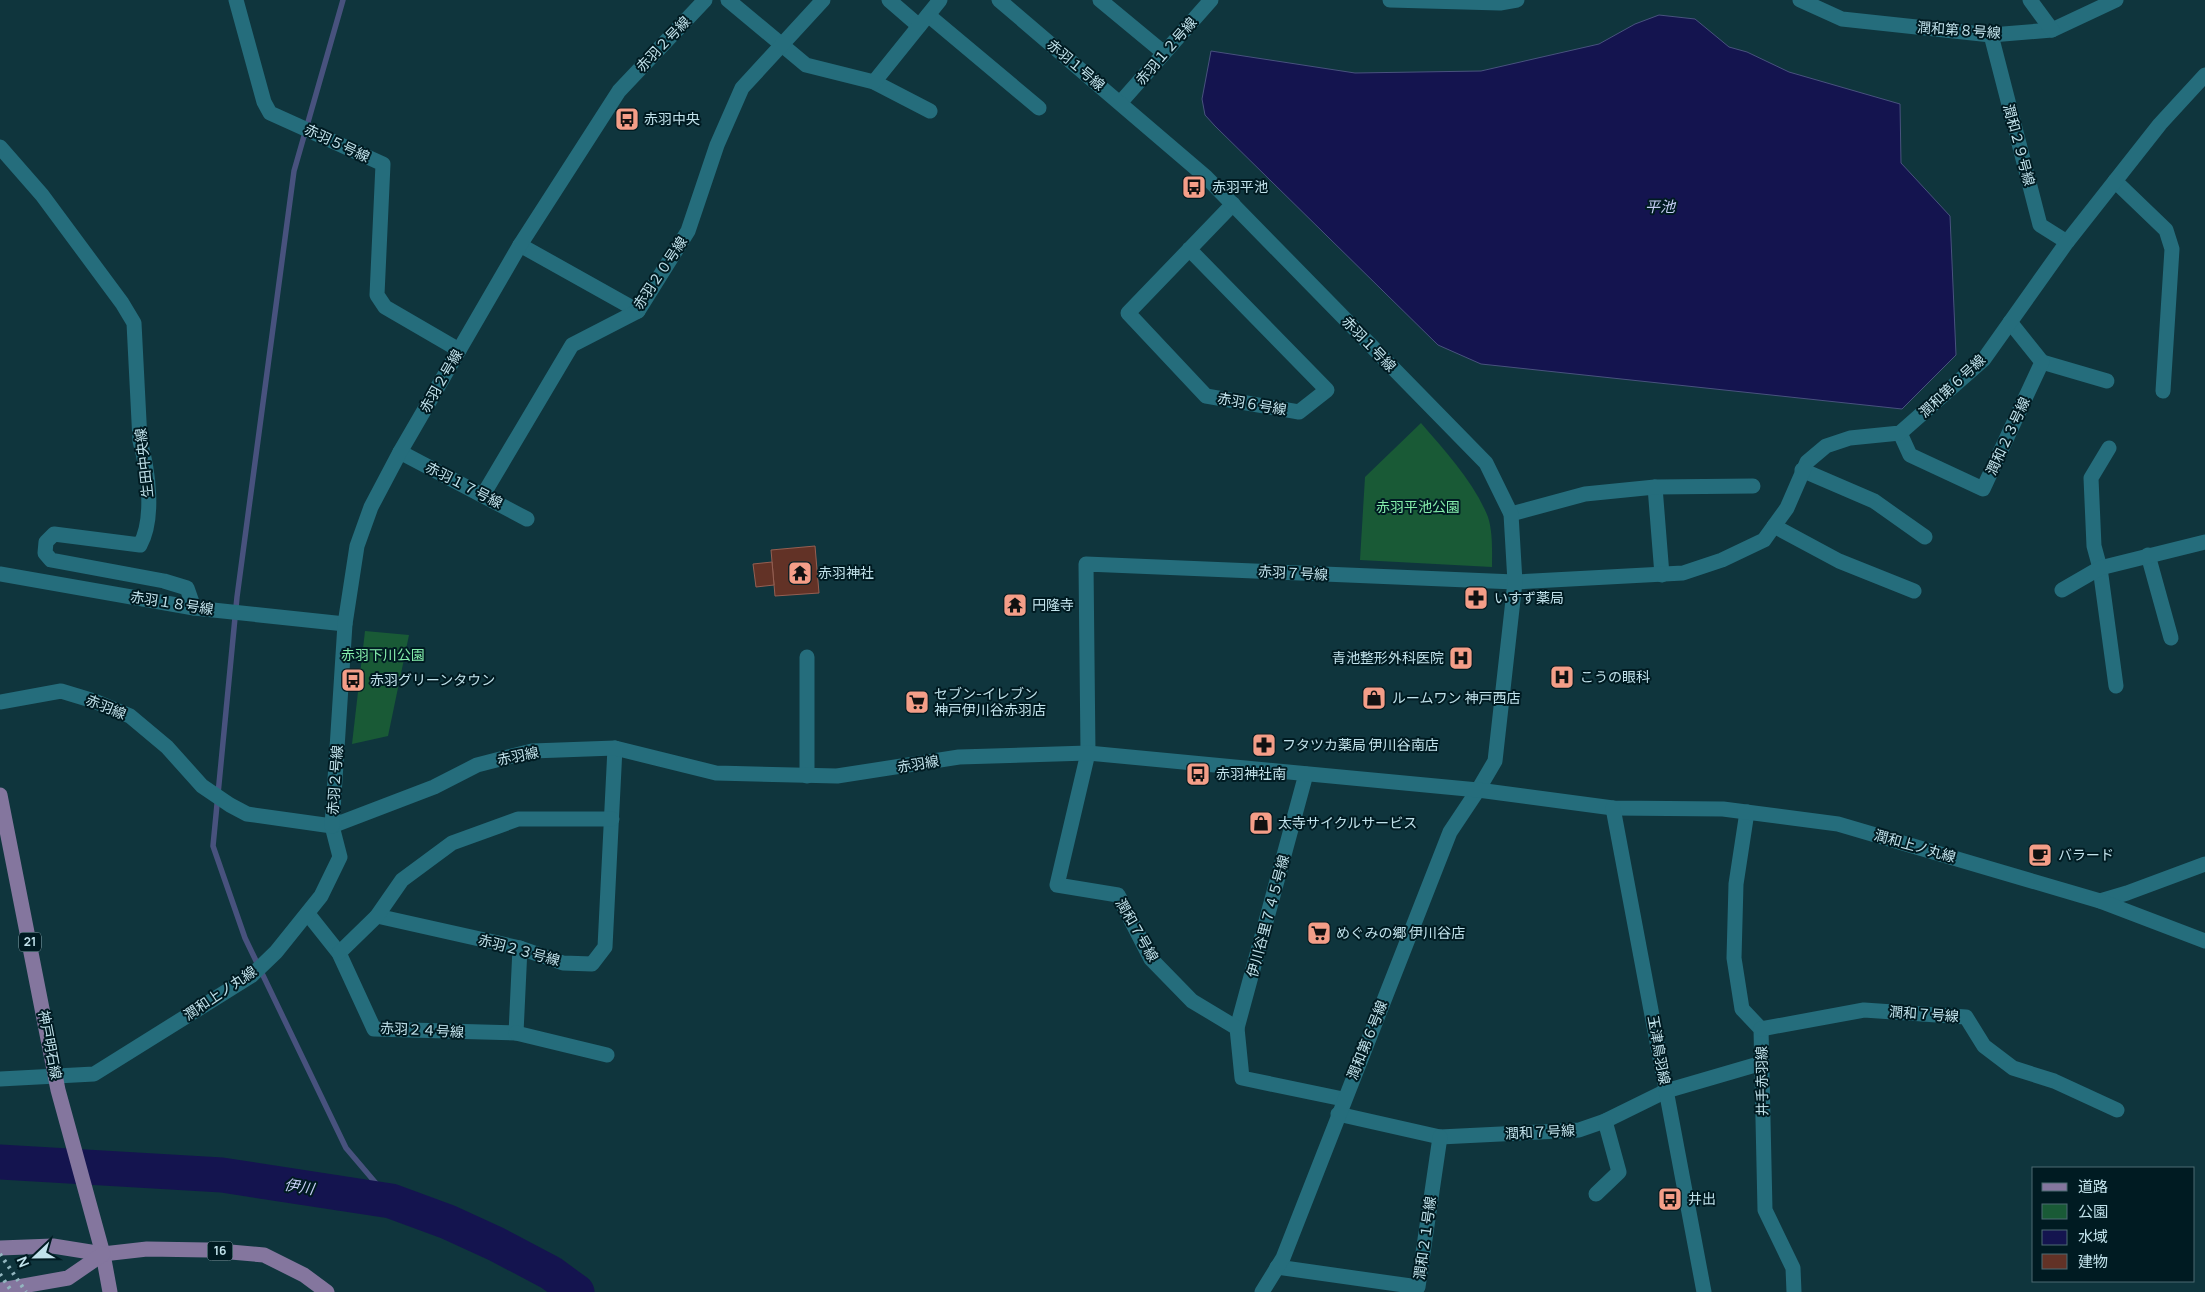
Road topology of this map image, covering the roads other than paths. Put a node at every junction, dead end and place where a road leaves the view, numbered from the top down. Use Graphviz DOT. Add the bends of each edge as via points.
graph roads {
  1 [pos="236,0"];
  2 [pos="705,0"];
  3 [pos="728,0"];
  4 [pos="823,0"];
  5 [pos="889,0"];
  6 [pos="940,0"];
  7 [pos="999,0"];
  8 [pos="1100,0"];
  9 [pos="1211,0"];
  10 [pos="1390,0"];
  11 [pos="1517,0"];
  12 [pos="1800,0"];
  13 [pos="2030,0"];
  14 [pos="2116,0"];
  15 [pos="923,21"];
  16 [pos="2052,30"];
  17 [pos="1991,35"];
  18 [pos="781,44"];
  19 [pos="1164,53"];
  20 [pos="2205,75"];
  21 [pos="874,82"];
  22 [pos="1120,103"];
  23 [pos="1038,108"];
  24 [pos="930,112"];
  25 [pos="0,146"];
  26 [pos="2115,181"];
  27 [pos="1233,204"];
  28 [pos="2067,242"];
  29 [pos="520,245"];
  30 [pos="1189,249"];
  31 [pos="638,311"];
  32 [pos="2010,322"];
  33 [pos="459,350"];
  34 [pos="2042,362"];
  35 [pos="2107,381"];
  36 [pos="2162,391"];
  37 [pos="1900,433"];
  38 [pos="2109,448"];
  39 [pos="400,452"];
  40 [pos="1802,470"];
  41 [pos="1753,486"];
  42 [pos="1655,487"];
  43 [pos="483,495"];
  44 [pos="1511,514"];
  45 [pos="527,518"];
  46 [pos="1774,526"];
  47 [pos="1925,537"];
  48 [pos="2205,542"];
  49 [pos="2148,555"];
  50 [pos="2100,568"];
  51 [pos="0,574"];
  52 [pos="1662,575"];
  53 [pos="1515,582"];
  54 [pos="2062,590"];
  55 [pos="1914,591"];
  56 [pos="194,608"];
  57 [pos="345,624"];
  58 [pos="2171,638"];
  59 [pos="808,657"];
  60 [pos="2116,686"];
  61 [pos="0,702"];
  62 [pos="615,748"];
  63 [pos="1088,754"];
  64 [pos="1306,774"];
  65 [pos="807,776"];
  66 [pos="1478,790"];
  67 [pos="0,795"];
  68 [pos="1613,808"];
  69 [pos="1746,812"];
  70 [pos="612,819"];
  71 [pos="332,826"];
  72 [pos="2205,864"];
  73 [pos="2100,901"];
  74 [pos="308,914"];
  75 [pos="377,916"];
  76 [pos="2205,941"];
  77 [pos="520,948"];
  78 [pos="339,953"];
  79 [pos="1236,1028"];
  80 [pos="1761,1029"];
  81 [pos="516,1034"];
  82 [pos="608,1055"];
  83 [pos="1762,1063"];
  84 [pos="0,1080"];
  85 [pos="58,1084"];
  86 [pos="1666,1091"];
  87 [pos="1343,1099"];
  88 [pos="2117,1110"];
  89 [pos="1338,1114"];
  90 [pos="1605,1121"];
  91 [pos="1440,1136"];
  92 [pos="1596,1194"];
  93 [pos="0,1248"];
  94 [pos="103,1254"];
  95 [pos="1277,1267"];
  96 [pos="0,1290"];
  97 [pos="110,1292"];
  98 [pos="327,1292"];
  99 [pos="1262,1292"];
  100 [pos="1704,1292"];
  101 [pos="1794,1292"];
  1 -- 33 [label="street, 赤羽５号線" via="264,102 270,113 383,164 377,295 385,307"];
  2 -- 29 [label="street, 赤羽２号線" via="618,91"];
  3 -- 18 [label="street"];
  4 -- 18 [label="street, 赤羽２０号線"];
  5 -- 15 [label="street"];
  6 -- 15 [label="street"];
  7 -- 22 [label="street, 赤羽１号線"];
  8 -- 19 [label="street"];
  9 -- 19 [label="street, 赤羽１２号線"];
  10 -- 11 [label="street" via="1500,3"];
  12 -- 17 [label="street, 潤和第８号線" via="1842,18"];
  13 -- 16 [label="street"];
  14 -- 16 [label="street, 潤和第８号線"];
  15 -- 21 [label="street"];
  15 -- 23 [label="street"];
  16 -- 17 [label="street, 潤和第８号線"];
  17 -- 28 [label="street, 潤和２９号線" via="2040,225"];
  18 -- 21 [label="street" via="806,65"];
  18 -- 31 [label="street, 赤羽２０号線" via="742,88 688,231"];
  19 -- 22 [label="street, 赤羽１２号線"];
  20 -- 26 [label="street, 潤和第６号線" via="2160,124"];
  21 -- 24 [label="street"];
  22 -- 27 [label="street, 赤羽１号線"];
  25 -- 56 [label="street, 生田中央線" via="42,195 134,323 140,441 145,457 148,509 146,534 140,545 54,534 46,542 45,553 51,560 187,588"];
  26 -- 28 [label="street, 潤和第６号線"];
  26 -- 36 [label="street" via="2166,230 2172,249"];
  27 -- 30 [label="street, 赤羽６号線"];
  27 -- 44 [label="street, 赤羽１号線" via="1486,463"];
  28 -- 32 [label="street, 潤和第６号線"];
  29 -- 31 [label="street"];
  29 -- 33 [label="street, 赤羽２号線"];
  30 -- 30 [label="street, 赤羽６号線" via="1128,313 1206,396 1299,412 1327,390"];
  31 -- 43 [label="street, 赤羽２０号線" via="572,345"];
  32 -- 34 [label="street"];
  32 -- 37 [label="street, 潤和第６号線" via="1984,359"];
  33 -- 39 [label="street, 赤羽２号線"];
  34 -- 35 [label="street"];
  34 -- 37 [label="street, 潤和２３号線" via="1983,489 1910,455"];
  37 -- 40 [label="street" via="1850,438 1826,446"];
  38 -- 50 [label="street" via="2091,478 2094,546"];
  39 -- 43 [label="street, 赤羽１７号線"];
  39 -- 57 [label="street, 赤羽２号線" via="371,507 357,546"];
  40 -- 46 [label="street" via="1787,508"];
  40 -- 47 [label="street" via="1874,501"];
  41 -- 42 [label="street"];
  42 -- 44 [label="street" via="1585,494"];
  42 -- 52 [label="street"];
  43 -- 45 [label="street, 赤羽１７号線"];
  44 -- 53 [label="street, 赤羽１号線"];
  46 -- 52 [label="street, 赤羽７号線" via="1764,540 1722,560 1689,571"];
  46 -- 55 [label="street" via="1839,561"];
  48 -- 49 [label="street"];
  49 -- 50 [label="street"];
  49 -- 58 [label="street"];
  50 -- 54 [label="street"];
  50 -- 60 [label="street"];
  51 -- 56 [label="street, 赤羽１８号線"];
  52 -- 53 [label="street, 赤羽７号線"];
  53 -- 63 [label="street, 赤羽７号線" via="1086,564"];
  53 -- 66 [label="street, 赤羽１号線" via="1495,761"];
  56 -- 57 [label="street, 赤羽１８号線"];
  57 -- 71 [label="street, 赤羽２号線"];
  59 -- 65 [label="street"];
  61 -- 71 [label="street, 赤羽線" via="61,691 130,716 166,747 202,786 247,814"];
  62 -- 65 [label="street, 赤羽線" via="716,773"];
  62 -- 70 [label="street, 赤羽２３号線"];
  62 -- 71 [label="street, 赤羽線" via="532,751 477,765 434,787"];
  63 -- 64 [label="street, 赤羽線"];
  63 -- 65 [label="street, 赤羽線" via="959,757 837,776"];
  63 -- 79 [label="street, 潤和７号線" via="1057,885 1118,895 1151,959 1192,1001"];
  64 -- 66 [label="street, 潤和上ノ丸線"];
  64 -- 79 [label="street, 伊川谷里７４５号線"];
  66 -- 68 [label="street, 潤和上ノ丸線"];
  66 -- 87 [label="street, 潤和第６号線" via="1450,832"];
  67 -- 85 [label="main road, 神戸明石線 / 21"];
  68 -- 69 [label="street, 潤和上ノ丸線"];
  68 -- 86 [label="street, 玉津鳥羽線"];
  69 -- 73 [label="street, 潤和上ノ丸線" via="1838,824"];
  69 -- 80 [label="street, 井手赤羽線" via="1736,884 1734,958 1742,1009"];
  70 -- 75 [label="street" via="518,819 452,843 402,880"];
  70 -- 77 [label="street, 赤羽２３号線" via="605,947 592,964 562,963"];
  71 -- 74 [label="street, 潤和上ノ丸線" via="340,857 321,896"];
  72 -- 73 [label="street"];
  73 -- 76 [label="street, 潤和上ノ丸線"];
  74 -- 78 [label="street, 赤羽２４号線"];
  74 -- 85 [label="street, 潤和上ノ丸線" via="276,952 250,976 94,1074"];
  75 -- 77 [label="street, 赤羽２３号線"];
  75 -- 78 [label="street"];
  77 -- 81 [label="street"];
  78 -- 81 [label="street, 赤羽２４号線" via="374,1029"];
  79 -- 87 [label="street" via="1242,1078"];
  80 -- 83 [label="street, 井手赤羽線"];
  80 -- 88 [label="street, 潤和７号線" via="1864,1010 1966,1017 1984,1046 2013,1068 2054,1080"];
  81 -- 82 [label="street"];
  83 -- 86 [label="street, 潤和７号線"];
  83 -- 101 [label="street, 井手赤羽線" via="1765,1210 1793,1268"];
  84 -- 85 [label="street, 潤和上ノ丸線"];
  85 -- 94 [label="main road, 神戸明石線 / 21"];
  86 -- 90 [label="street, 潤和７号線"];
  86 -- 100 [label="street, 玉津鳥羽線"];
  87 -- 89 [label="street, 潤和第６号線"];
  89 -- 91 [label="street, 潤和７号線"];
  89 -- 95 [label="street, 潤和第６号線"];
  90 -- 91 [label="street, 潤和７号線" via="1579,1130"];
  90 -- 92 [label="street" via="1619,1172"];
  91 -- 95 [label="street, 潤和２１号線" via="1418,1287"];
  93 -- 94 [label="main road, 16" via="53,1246"];
  94 -- 96 [label="main road, 16" via="68,1278"];
  94 -- 97 [label="main road, 神戸明石線 / 21"];
  94 -- 98 [label="main road, 16" via="147,1249 208,1250 264,1256 304,1275"];
  95 -- 99 [label="street, 潤和第６号線"];
}
